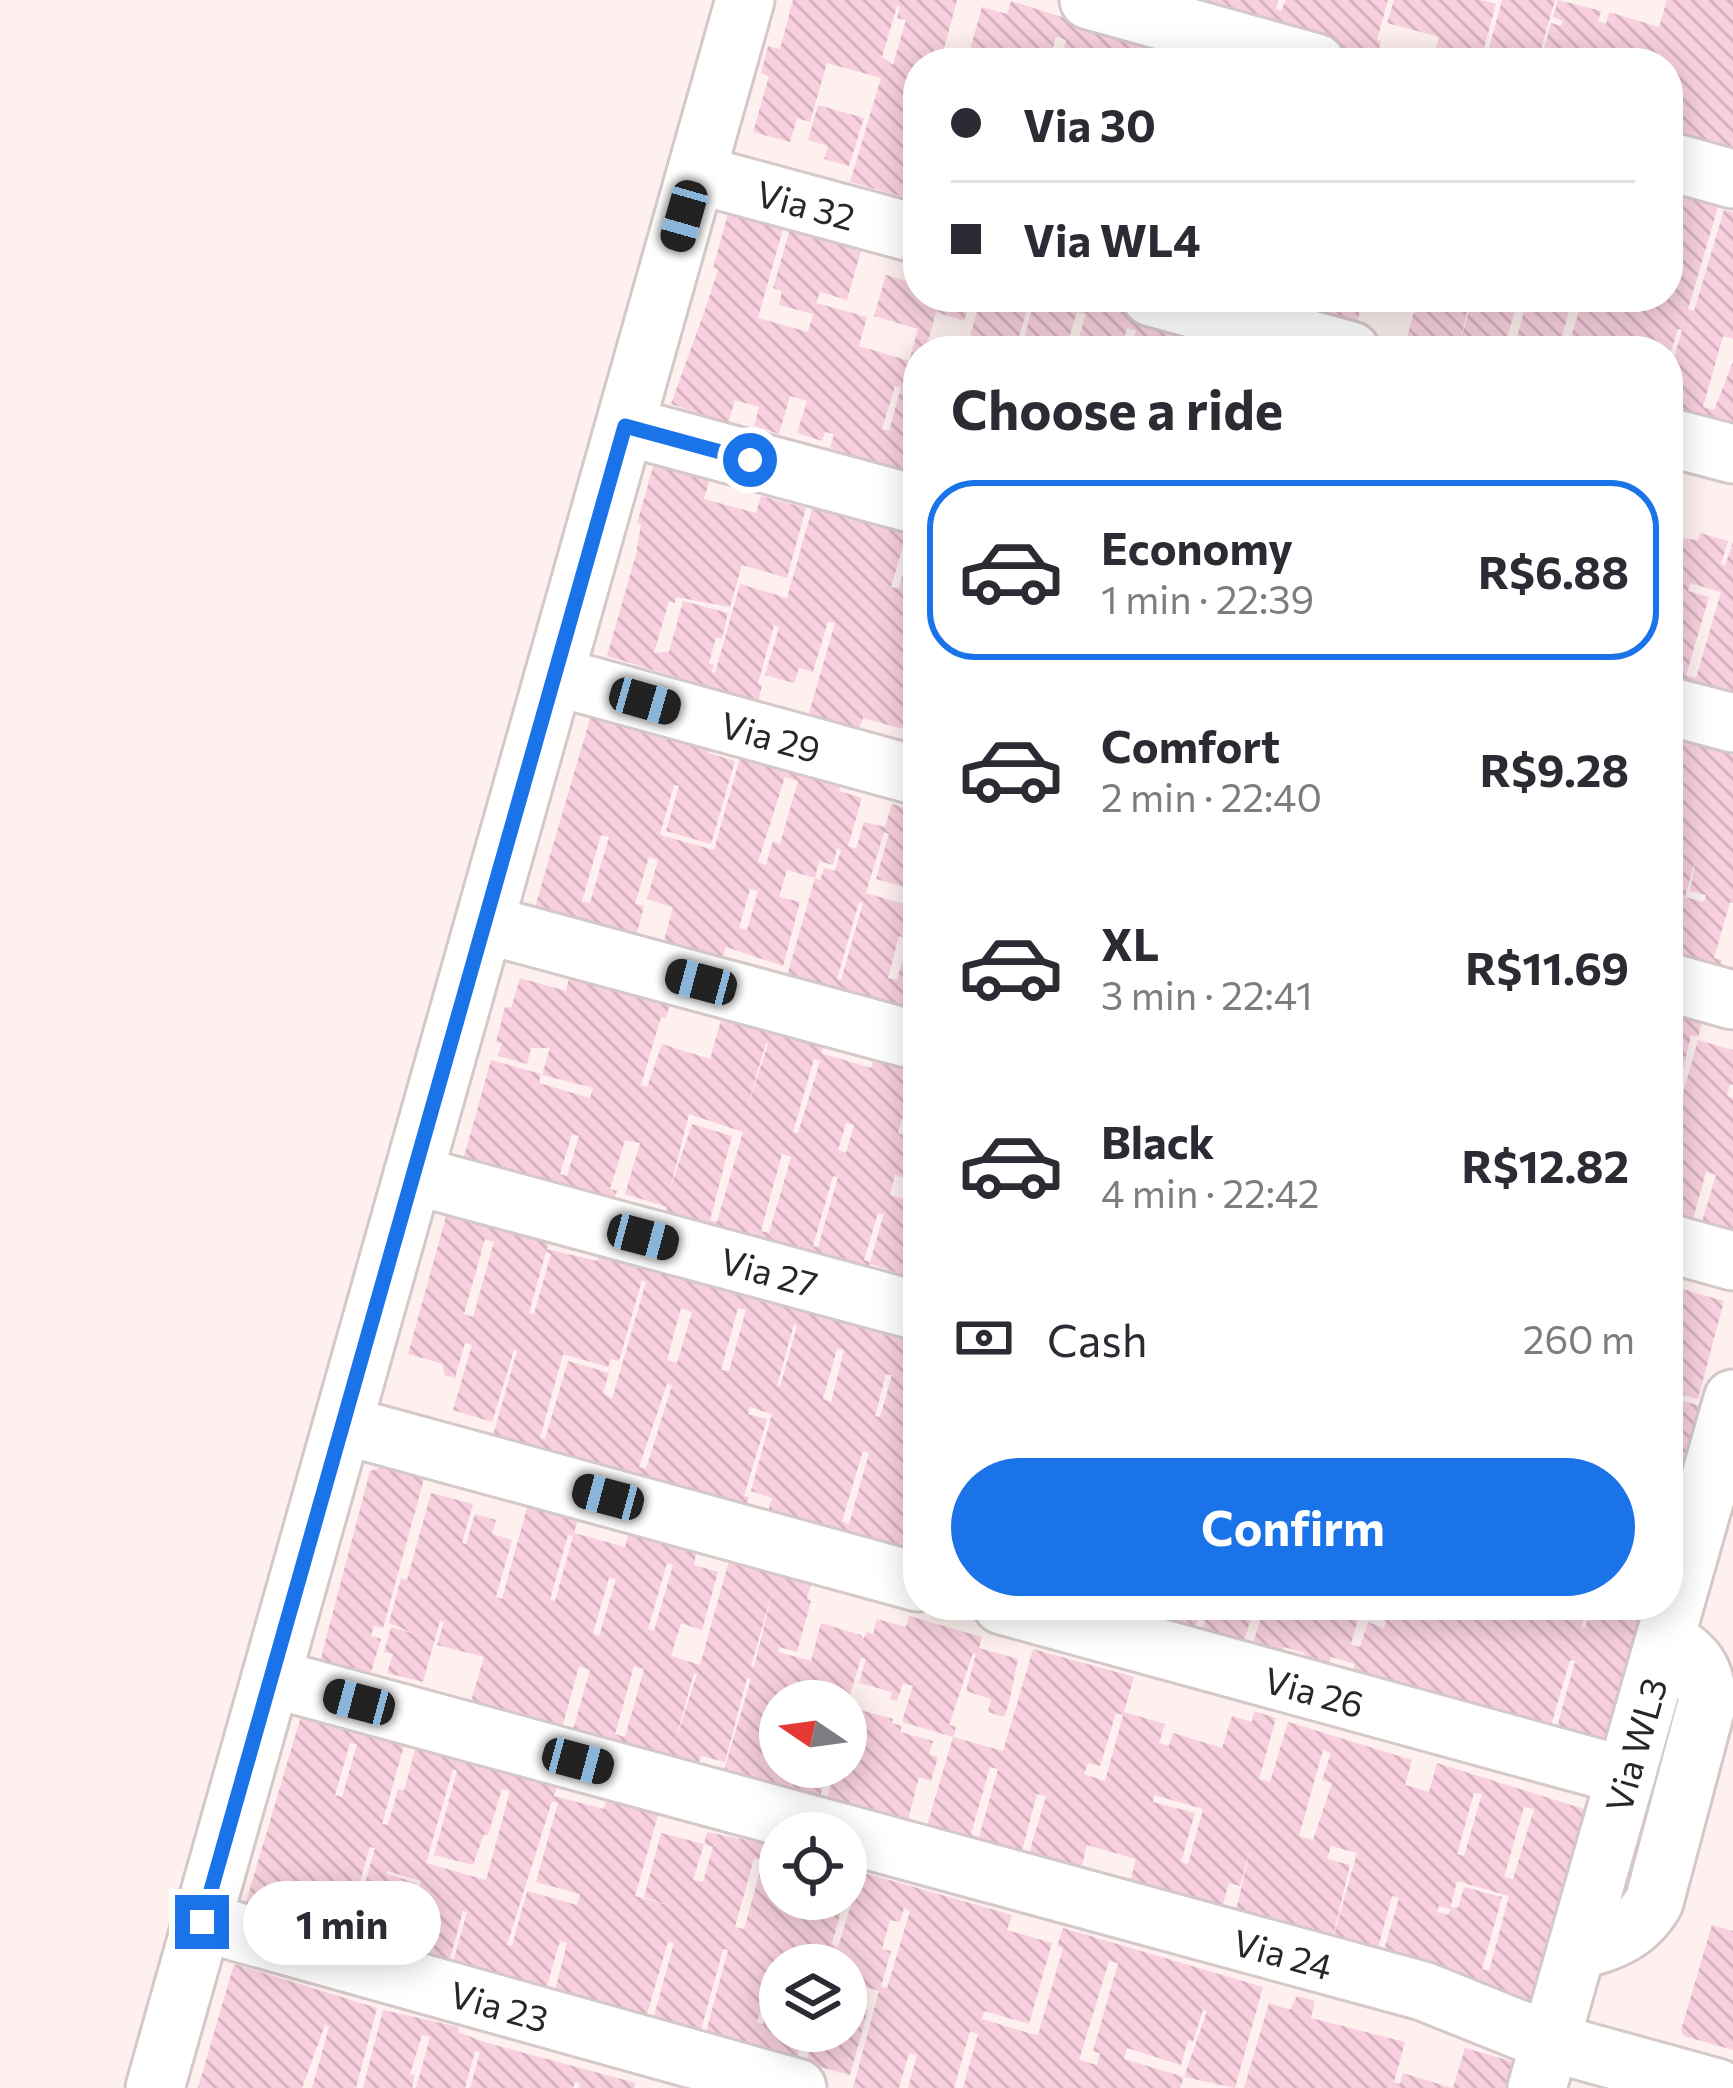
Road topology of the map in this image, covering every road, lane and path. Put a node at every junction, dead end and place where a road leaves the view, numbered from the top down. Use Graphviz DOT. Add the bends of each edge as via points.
graph roads {
  1 [pos="745,0"];
  2 [pos="1090,0"];
  3 [pos="1262,48"];
  4 [pos="1683,165"];
  5 [pos="696,175"];
  6 [pos="1733,179"];
  7 [pos="903,230"];
  8 [pos="1206,312"];
  9 [pos="1295,336"];
  10 [pos="625,426"];
  11 [pos="1683,440"];
  12 [pos="1733,454"];
  13 [pos="903,501"];
  14 [pos="554,676"];
  15 [pos="1683,710"];
  16 [pos="1733,723"];
  17 [pos="903,772"];
  18 [pos="484,924"];
  19 [pos="1683,986"];
  20 [pos="1733,1000"];
  21 [pos="903,1037"];
  22 [pos="413,1175"];
  23 [pos="1683,1247"];
  24 [pos="1733,1261"];
  25 [pos="903,1307"];
  26 [pos="1733,1399"];
  27 [pos="343,1425"];
  28 [pos="1700,1522"];
  29 [pos="903,1578"];
  30 [pos="1683,1578"];
  31 [pos="1057,1620"];
  32 [pos="1670,1620"];
  33 [pos="1665,1638"];
  34 [pos="271,1678"];
  35 [pos="1626,1776"];
  36 [pos="763,1812"];
  37 [pos="867,1840"];
  38 [pos="202,1922"];
  39 [pos="1576,1952"];
  40 [pos="1543,2065"];
  41 [pos="155,2088"];
  42 [pos="796,2088"];
  43 [pos="1717,2088"];
  1 -- 5 [label="street"];
  2 -- 3 [label="street"];
  4 -- 6 [label="street"];
  5 -- 7 [label="street, Via 32"];
  5 -- 10 [label="street"];
  8 -- 9 [label="street"];
  10 -- 13 [label="street"];
  10 -- 14 [label="street"];
  11 -- 12 [label="street"];
  14 -- 17 [label="street, Via 29"];
  14 -- 18 [label="street"];
  15 -- 16 [label="street"];
  18 -- 21 [label="street"];
  18 -- 22 [label="street"];
  19 -- 20 [label="street"];
  22 -- 25 [label="street, Via 27"];
  22 -- 27 [label="street"];
  23 -- 24 [label="street"];
  26 -- 28 [label="street, Via WL3"];
  27 -- 29 [label="street"];
  27 -- 34 [label="street"];
  28 -- 30 [label="street, Via WL3"];
  31 -- 35 [label="street, Via 26"];
  32 -- 33 [label="street, Via WL3"];
  33 -- 35 [label="street, Via WL3"];
  33 -- 39 [label="street" via="1698,1659 1707,1703 1654,1902 1619,1939"];
  34 -- 36 [label="street, Via 24"];
  34 -- 38 [label="street"];
  35 -- 39 [label="street, Via WL3"];
  37 -- 40 [label="street, Via 24" via="1423,1991"];
  38 -- 41 [label="street"];
  38 -- 42 [label="street, Via 23"];
  39 -- 40 [label="street, Via WL3"];
  40 -- 43 [label="street, Via 24"];
}
